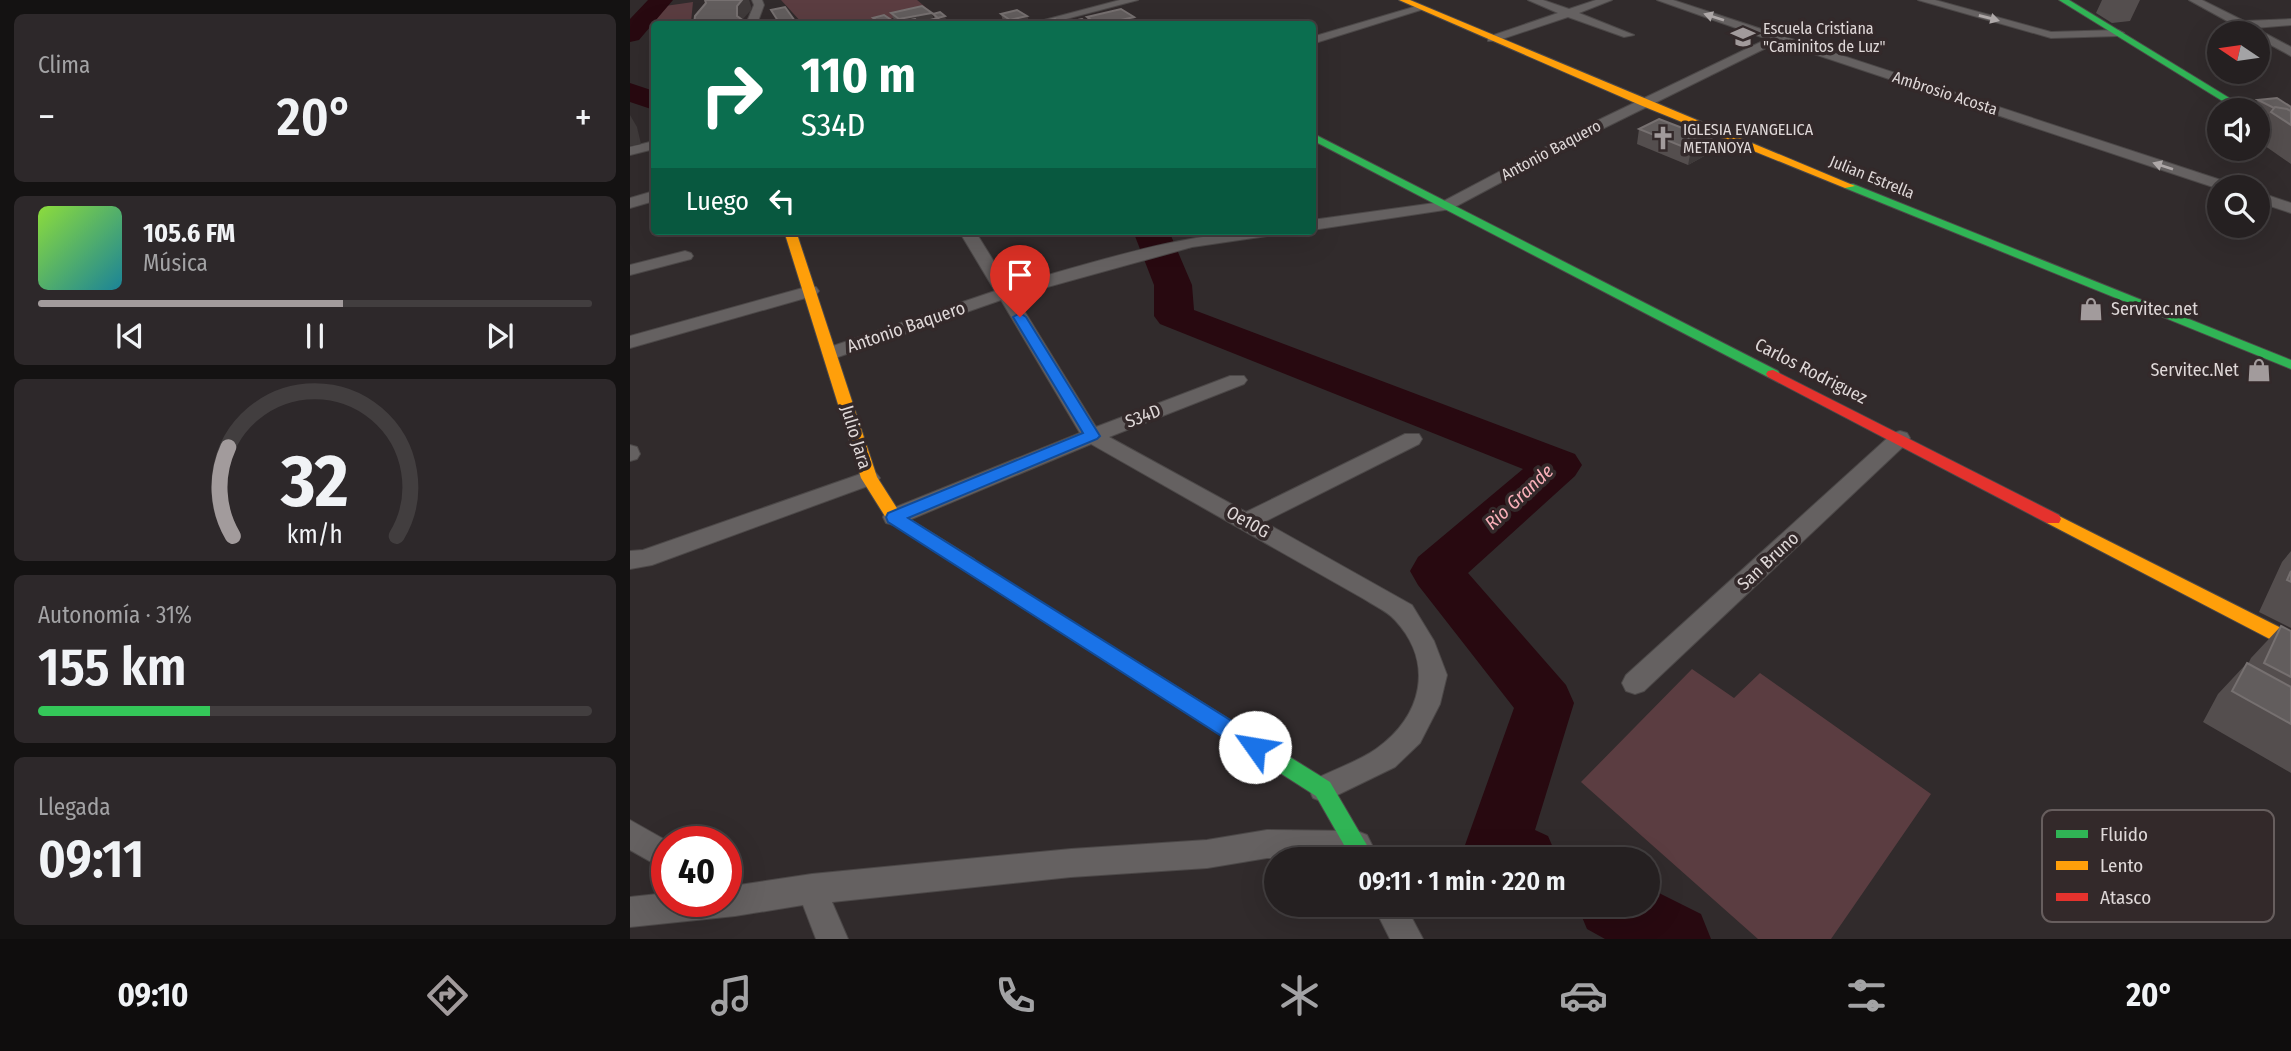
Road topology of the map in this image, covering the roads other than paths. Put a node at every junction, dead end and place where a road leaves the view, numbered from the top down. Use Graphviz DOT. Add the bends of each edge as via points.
graph roads {
  1 [pos="757,0"];
  2 [pos="1133,0"];
  3 [pos="1403,0"];
  4 [pos="1533,0"];
  5 [pos="1607,0"];
  6 [pos="1662,0"];
  7 [pos="1923,0"];
  8 [pos="2063,0"];
  9 [pos="2194,0"];
  10 [pos="1421,8"];
  11 [pos="1567,13"];
  12 [pos="753,21"];
  13 [pos="1047,21"];
  14 [pos="2233,21"];
  15 [pos="2291,22"];
  16 [pos="2270,23"];
  17 [pos="2118,33"];
  18 [pos="1628,35"];
  19 [pos="1778,38"];
  20 [pos="1492,39"];
  21 [pos="1316,40"];
  22 [pos="2270,40"];
  23 [pos="2291,52"];
  24 [pos="2224,98"];
  25 [pos="1643,103"];
  26 [pos="2270,126"];
  27 [pos="1316,138"];
  28 [pos="2291,139"];
  29 [pos="651,146"];
  30 [pos="630,151"];
  31 [pos="2207,180"];
  32 [pos="651,197"];
  33 [pos="2270,201"];
  34 [pos="630,203"];
  35 [pos="1446,206"];
  36 [pos="2291,208"];
  37 [pos="1316,224"];
  38 [pos="791,235"];
  39 [pos="969,235"];
  40 [pos="1239,235"];
  41 [pos="685,256"];
  42 [pos="630,270"];
  43 [pos="810,291"];
  44 [pos="1005,293"];
  45 [pos="630,342"];
  46 [pos="831,353"];
  47 [pos="2291,365"];
  48 [pos="1237,380"];
  49 [pos="1092,436"];
  50 [pos="1900,438"];
  51 [pos="1412,439"];
  52 [pos="869,478"];
  53 [pos="894,517"];
  54 [pos="1246,521"];
  55 [pos="630,560"];
  56 [pos="2291,642"];
  57 [pos="1635,683"];
  58 [pos="1323,789"];
  59 [pos="630,834"];
  60 [pos="651,847"];
  61 [pos="1301,847"];
  62 [pos="1357,847"];
  63 [pos="812,889"];
  64 [pos="742,898"];
  65 [pos="651,909"];
  66 [pos="630,912"];
  67 [pos="1395,917"];
  68 [pos="832,939"];
  69 [pos="1407,939"];
  1 -- 12 [label="street"];
  2 -- 13 [label="street"];
  3 -- 10 [label="street, Julian Estrella"];
  4 -- 11 [label="street"];
  5 -- 11 [label="street"];
  19 -- 6 [label="street, Ambrosio Acosta, one-way"];
  7 -- 17 [label="street, one-way" via="2050,35"];
  8 -- 17 [label="street"];
  9 -- 14 [label="street"];
  10 -- 20 [label="street, Julian Estrella"];
  10 -- 21 [label="street"];
  11 -- 18 [label="street"];
  11 -- 20 [label="street"];
  15 -- 16 [label="street"];
  17 -- 24 [label="street"];
  19 -- 25 [label="street, Antonio Baquero"];
  31 -- 19 [label="street, Ambrosio Acosta, one-way"];
  20 -- 25 [label="street, Julian Estrella"];
  22 -- 23 [label="street"];
  25 -- 35 [label="street, Antonio Baquero"];
  25 -- 47 [label="street, Julian Estrella"];
  26 -- 28 [label="street"];
  27 -- 35 [label="street, Carlos Rodriguez"];
  29 -- 30 [label="street"];
  32 -- 34 [label="street"];
  33 -- 36 [label="street"];
  35 -- 37 [label="street, Antonio Baquero"];
  35 -- 50 [label="street, Carlos Rodriguez"];
  38 -- 43 [label="street, Julio Jara"];
  39 -- 44 [label="street, Oe10G"];
  40 -- 44 [label="street, Antonio Baquero" via="1191,242"];
  41 -- 42 [label="street"];
  43 -- 45 [label="street"];
  43 -- 46 [label="street, Julio Jara"];
  44 -- 46 [label="street, Antonio Baquero"];
  44 -- 49 [label="street, Oe10G"];
  46 -- 52 [label="street, Julio Jara"];
  48 -- 49 [label="street, S34D"];
  49 -- 53 [label="street, S34D"];
  49 -- 54 [label="street, Oe10G"];
  50 -- 56 [label="street, Carlos Rodriguez"];
  50 -- 57 [label="street, San Bruno"];
  51 -- 54 [label="street"];
  52 -- 53 [label="street, Julio Jara"];
  52 -- 55 [label="street"];
  53 -- 58 [label="street, Julio Jara"];
  54 -- 58 [label="street, Oe10G" via="1403,611 1422,641 1434,676 1427,704 1411,735 1385,758"];
  58 -- 62 [label="street, Julio Jara"];
  59 -- 60 [label="street"];
  61 -- 63 [label="street" via="1266,844 1207,854"];
  63 -- 64 [label="street"];
  63 -- 68 [label="street"];
  65 -- 66 [label="street"];
  67 -- 69 [label="street"];
}
